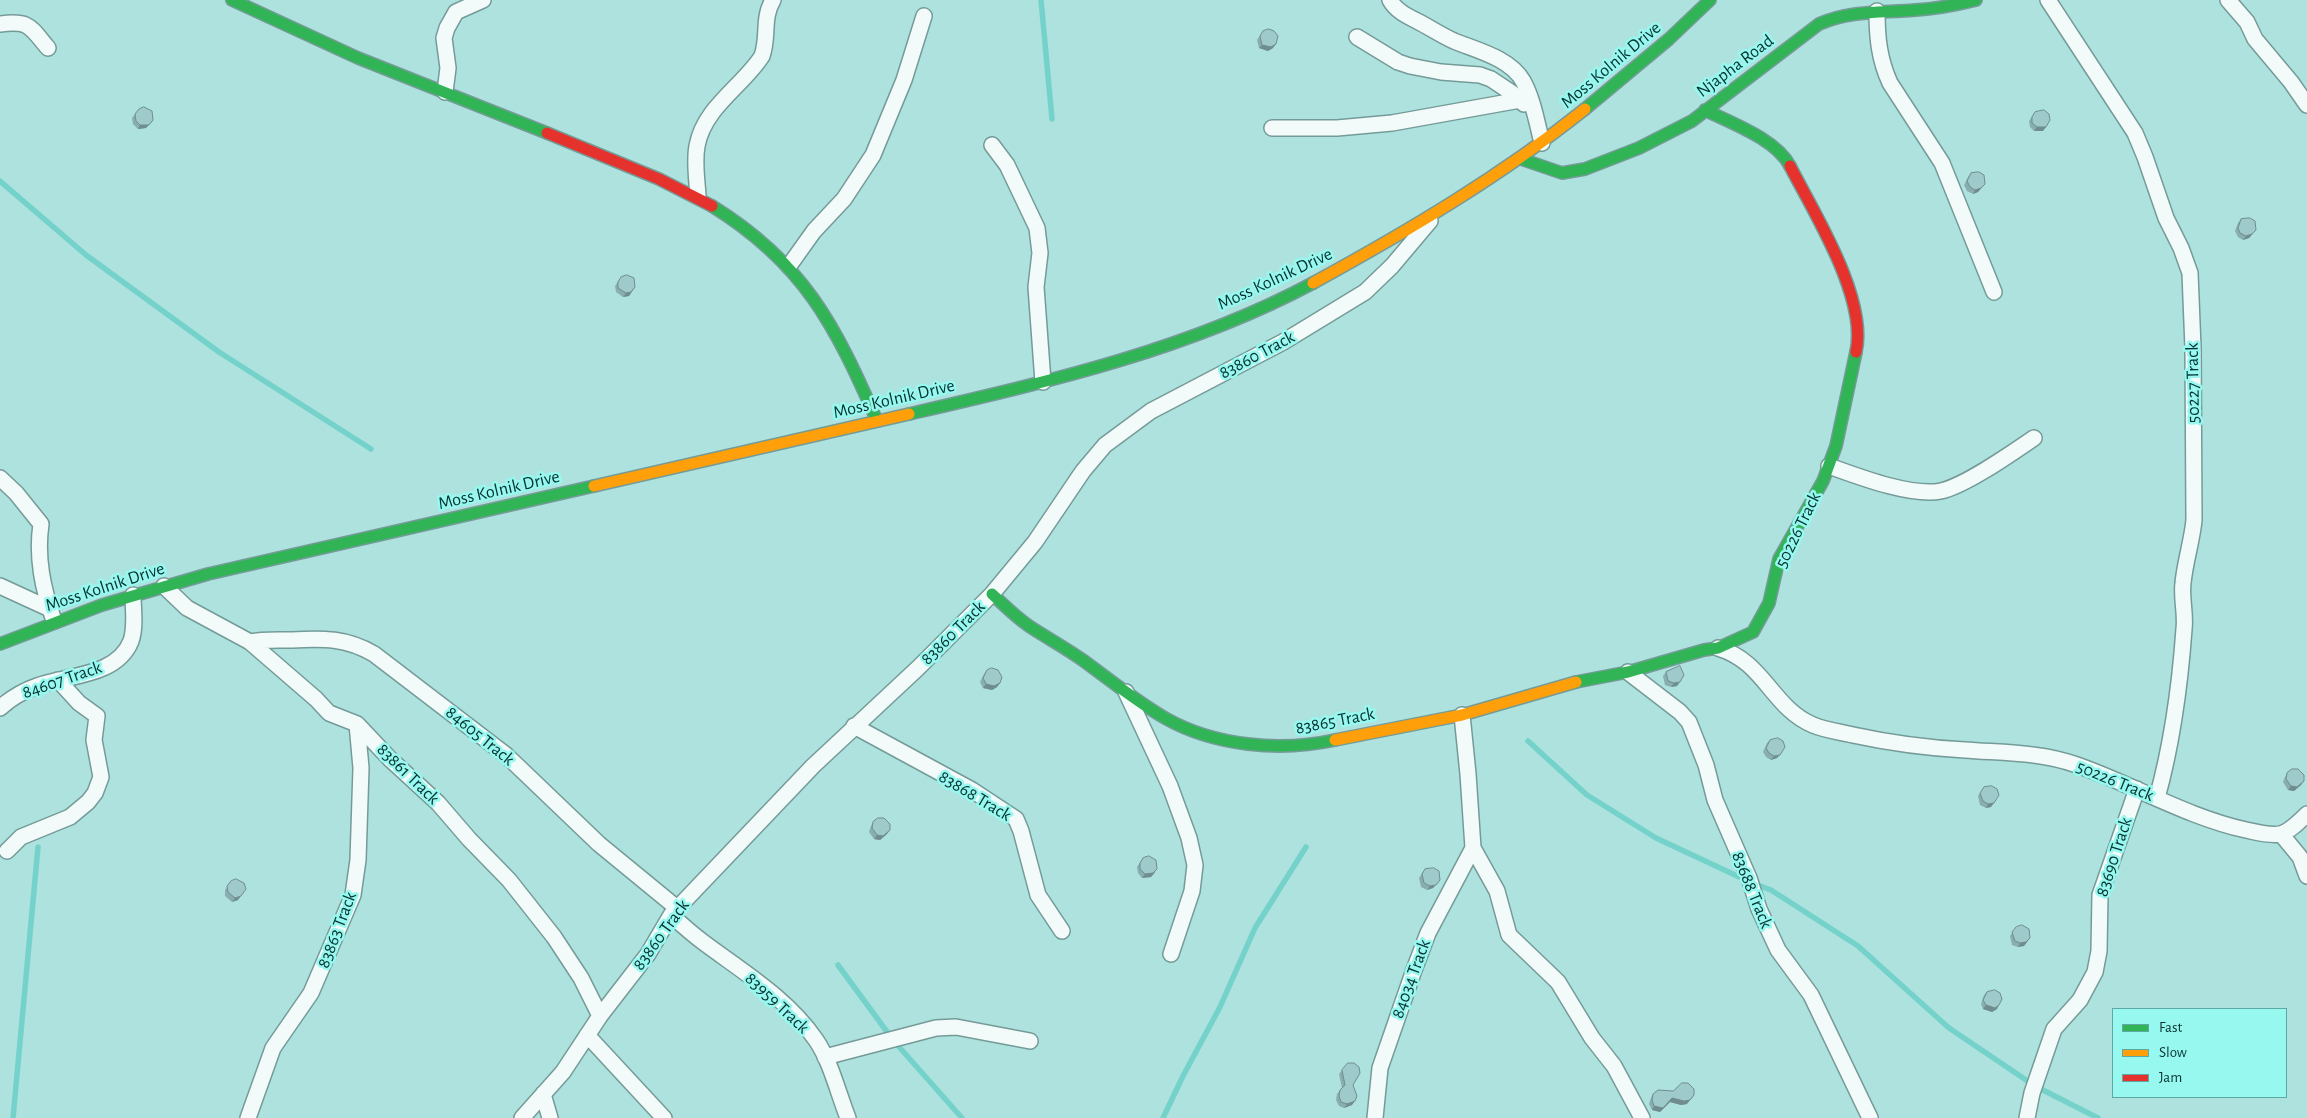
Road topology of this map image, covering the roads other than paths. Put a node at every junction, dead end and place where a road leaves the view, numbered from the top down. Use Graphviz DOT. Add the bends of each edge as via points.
graph roads {
  1 [pos="232,0"];
  2 [pos="483,0"];
  3 [pos="772,0"];
  4 [pos="1390,0"];
  5 [pos="1710,0"];
  6 [pos="1976,0"];
  7 [pos="2048,0"];
  8 [pos="2228,0"];
  9 [pos="1877,11"];
  10 [pos="924,16"];
  11 [pos="0,24"];
  12 [pos="1357,37"];
  13 [pos="48,48"];
  14 [pos="445,92"];
  15 [pos="1520,100"];
  16 [pos="2307,105"];
  17 [pos="1705,110"];
  18 [pos="1534,114"];
  19 [pos="1272,128"];
  20 [pos="1542,143"];
  21 [pos="992,145"];
  22 [pos="1521,159"];
  23 [pos="698,196"];
  24 [pos="1436,214"];
  25 [pos="789,266"];
  26 [pos="1994,292"];
  27 [pos="1043,382"];
  28 [pos="877,421"];
  29 [pos="2034,438"];
  30 [pos="1829,466"];
  31 [pos="0,478"];
  32 [pos="0,586"];
  33 [pos="164,586"];
  34 [pos="992,594"];
  35 [pos="133,595"];
  36 [pos="52,615"];
  37 [pos="250,642"];
  38 [pos="0,644"];
  39 [pos="1718,648"];
  40 [pos="1628,672"];
  41 [pos="58,680"];
  42 [pos="1126,692"];
  43 [pos="0,708"];
  44 [pos="1462,716"];
  45 [pos="357,724"];
  46 [pos="854,726"];
  47 [pos="2137,789"];
  48 [pos="2157,798"];
  49 [pos="2307,814"];
  50 [pos="2281,834"];
  51 [pos="1473,848"];
  52 [pos="7,851"];
  53 [pos="2307,876"];
  54 [pos="674,911"];
  55 [pos="1062,932"];
  56 [pos="1171,954"];
  57 [pos="600,1016"];
  58 [pos="587,1035"];
  59 [pos="1030,1041"];
  60 [pos="825,1057"];
  61 [pos="543,1094"];
  62 [pos="550,1117"];
  63 [pos="248,1118"];
  64 [pos="522,1118"];
  65 [pos="664,1118"];
  66 [pos="848,1118"];
  67 [pos="1375,1118"];
  68 [pos="1642,1118"];
  69 [pos="1870,1118"];
  70 [pos="2027,1118"];
  1 -- 14 [label="street" via="305,35"];
  2 -- 14 [label="street" via="456,12 447,28 444,38 448,68"];
  3 -- 23 [label="street" via="765,15 762,56 716,109 698,141"];
  4 -- 18 [label="street" via="1395,8 1412,18 1510,67 1522,79"];
  5 -- 20 [label="street, Moss Kolnik Drive" via="1637,69"];
  6 -- 9 [label="street, Njapha Road" via="1906,11"];
  7 -- 48 [label="street, 50227 Track" via="2134,133 2190,273 2194,520 2182,586 2185,616 2179,676 2168,758"];
  8 -- 16 [label="street" via="2248,22 2255,39"];
  9 -- 17 [label="street, Njapha Road" via="1847,12 1819,24"];
  9 -- 26 [label="street" via="1877,38 1884,71 1942,163"];
  10 -- 25 [label="street" via="904,80 873,155 844,199 814,231"];
  11 -- 13 [label="street" via="16,22 29,25"];
  12 -- 15 [label="street" via="1410,66 1491,79"];
  14 -- 23 [label="street"];
  15 -- 18 [label="street"];
  15 -- 19 [label="street" via="1392,123 1337,128"];
  17 -- 22 [label="street, Njapha Road" via="1676,130 1584,169 1562,173"];
  17 -- 30 [label="street, 50226 Track" via="1750,132 1786,159 1822,227 1849,291 1856,316 1858,348"];
  18 -- 20 [label="street"];
  20 -- 22 [label="street, Moss Kolnik Drive"];
  21 -- 27 [label="street" via="1007,165 1037,228 1040,253 1036,287"];
  22 -- 24 [label="street, Moss Kolnik Drive"];
  23 -- 25 [label="street" via="761,239"];
  24 -- 27 [label="street, Moss Kolnik Drive" via="1291,295 1240,318 1118,361"];
  24 -- 34 [label="street, 83860 Track" via="1365,292 1283,342 1151,410 1105,445 1083,471 1035,542"];
  25 -- 28 [label="street" via="833,329"];
  27 -- 28 [label="street, Moss Kolnik Drive"];
  28 -- 33 [label="street, Moss Kolnik Drive"];
  29 -- 30 [label="street" via="1953,487 1940,491 1874,482"];
  30 -- 39 [label="street, 50226 Track" via="1780,559 1761,621 1753,632"];
  31 -- 36 [label="street" via="41,524 38,543 40,572"];
  32 -- 36 [label="street"];
  33 -- 35 [label="street, Moss Kolnik Drive"];
  33 -- 37 [label="street, 83861 Track" via="187,608"];
  34 -- 42 [label="street, 83865 Track" via="1029,626 1057,642"];
  34 -- 46 [label="street, 83860 Track"];
  35 -- 36 [label="street, Moss Kolnik Drive"];
  35 -- 41 [label="street, 84607 Track" via="133,629 125,651 94,671"];
  36 -- 38 [label="street, Moss Kolnik Drive"];
  37 -- 45 [label="street, 83861 Track" via="329,714"];
  37 -- 54 [label="street, 84605 Track" via="321,638 344,640 369,651 506,755 598,844"];
  39 -- 40 [label="street, 83865 Track"];
  39 -- 47 [label="street, 50226 Track" via="1743,659 1792,713 1815,726 1886,742 2015,752 2059,759"];
  40 -- 44 [label="street, 83865 Track" via="1573,683"];
  40 -- 69 [label="street, 83688 Track" via="1689,722 1706,765 1715,800 1758,909 1778,950 1811,995"];
  41 -- 43 [label="street, 84607 Track" via="26,690"];
  41 -- 52 [label="street" via="79,703 97,716 94,740 100,783 88,802 70,818 20,837"];
  42 -- 44 [label="street, 83865 Track" via="1165,718 1197,732 1238,742 1284,747 1307,746"];
  42 -- 56 [label="street" via="1170,786 1195,865 1192,891"];
  44 -- 51 [label="street"];
  45 -- 57 [label="street, 83861 Track" via="438,803 509,880 568,957"];
  45 -- 63 [label="street, 83863 Track" via="361,768 358,860 353,895 311,992 274,1048"];
  46 -- 54 [label="street, 83860 Track"];
  46 -- 55 [label="street, 83868 Track" via="972,790 1016,819 1038,895"];
  47 -- 48 [label="street, 50226 Track"];
  47 -- 70 [label="street, 83690 Track" via="2100,895 2099,951 2095,972 2080,1000 2054,1029"];
  48 -- 50 [label="street, 50226 Track" via="2235,827"];
  49 -- 50 [label="street"];
  50 -- 53 [label="street" via="2300,857"];
  51 -- 67 [label="street, 84034 Track" via="1428,933 1414,970 1380,1068"];
  51 -- 68 [label="street" via="1497,891 1509,935 1558,982 1592,1038 1614,1066"];
  54 -- 57 [label="street, 83860 Track" via="648,954"];
  54 -- 60 [label="street, 83959 Track" via="701,941 782,1002 817,1041"];
  57 -- 58 [label="street, 83860 Track"];
  58 -- 61 [label="street, 83860 Track" via="563,1072"];
  58 -- 65 [label="street"];
  59 -- 60 [label="street" via="956,1027 936,1028"];
  60 -- 66 [label="street, 83959 Track"];
  61 -- 62 [label="street"];
  61 -- 64 [label="street, 83860 Track"];
}
